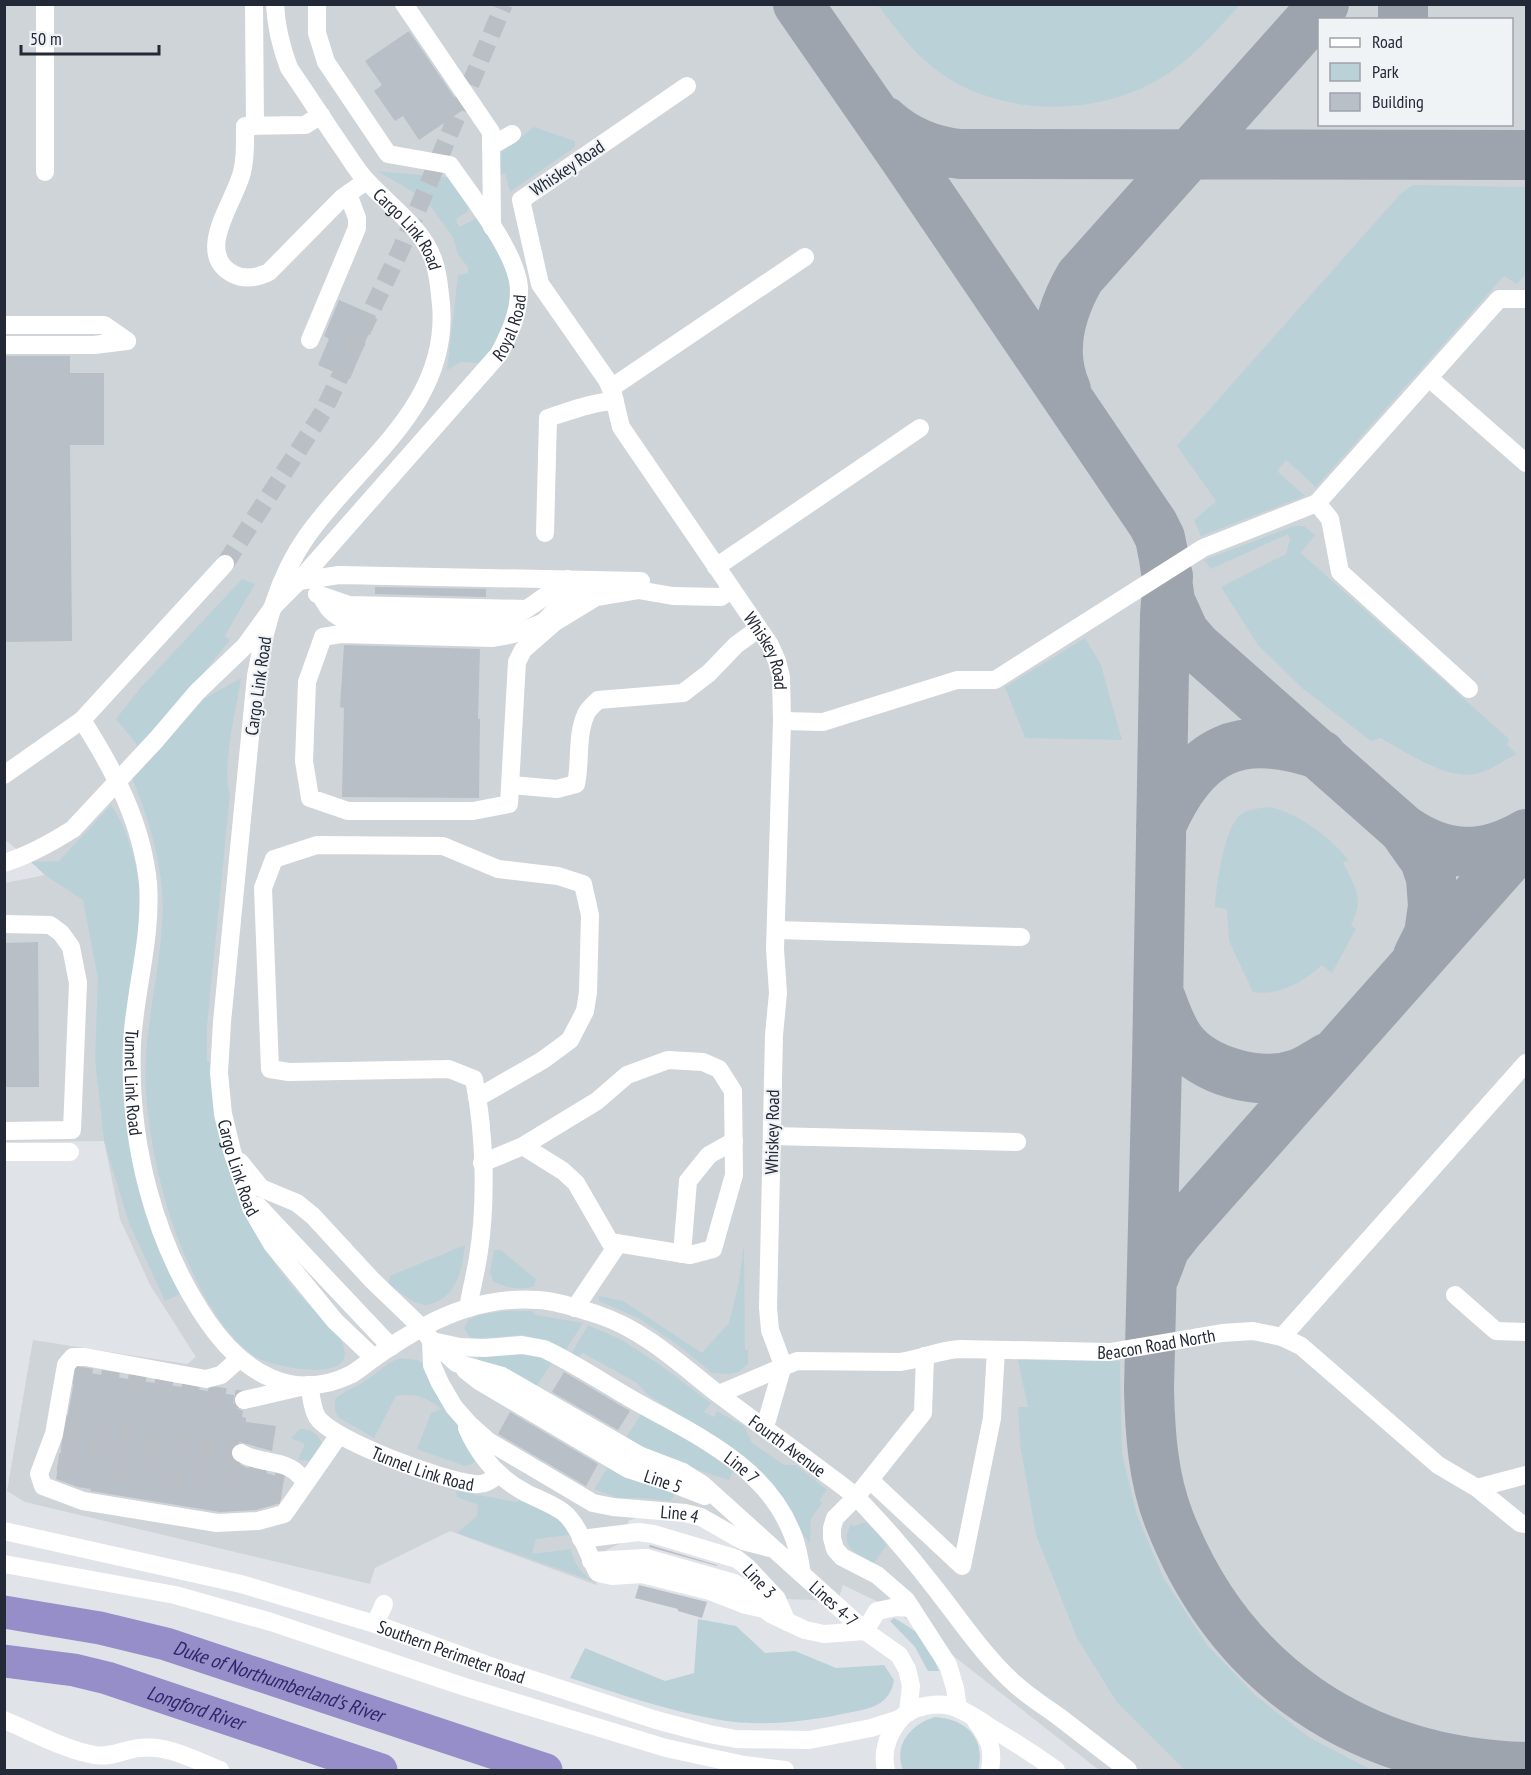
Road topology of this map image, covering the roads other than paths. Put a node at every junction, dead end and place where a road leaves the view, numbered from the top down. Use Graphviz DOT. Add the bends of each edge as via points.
graph roads {
  1 [pos="45,4"];
  2 [pos="254,4"];
  3 [pos="275,4"];
  4 [pos="317,4"];
  5 [pos="404,4"];
  6 [pos="687,86"];
  7 [pos="321,116"];
  8 [pos="255,126"];
  9 [pos="512,134"];
  10 [pos="491,146"];
  11 [pos="45,172"];
  12 [pos="366,181"];
  13 [pos="348,194"];
  14 [pos="492,227"];
  15 [pos="805,257"];
  16 [pos="1527,299"];
  17 [pos="4,325"];
  18 [pos="310,340"];
  19 [pos="4,345"];
  20 [pos="1429,378"];
  21 [pos="613,395"];
  22 [pos="920,428"];
  23 [pos="1527,463"];
  24 [pos="1317,503"];
  25 [pos="545,533"];
  26 [pos="225,564"];
  27 [pos="716,567"];
  28 [pos="293,574"];
  29 [pos="568,579"];
  30 [pos="592,580"];
  31 [pos="731,590"];
  32 [pos="674,596"];
  33 [pos="274,606"];
  34 [pos="758,629"];
  35 [pos="1469,689"];
  36 [pos="82,720"];
  37 [pos="782,721"];
  38 [pos="4,775"];
  39 [pos="511,785"];
  40 [pos="4,863"];
  41 [pos="4,924"];
  42 [pos="776,930"];
  43 [pos="1021,937"];
  44 [pos="1527,1063"];
  45 [pos="477,1098"];
  46 [pos="4,1131"];
  47 [pos="772,1136"];
  48 [pos="734,1141"];
  49 [pos="1017,1142"];
  50 [pos="523,1146"];
  51 [pos="232,1151"];
  52 [pos="4,1152"];
  53 [pos="70,1152"];
  54 [pos="482,1163"];
  55 [pos="245,1192"];
  56 [pos="618,1244"];
  57 [pos="682,1254"];
  58 [pos="1455,1294"];
  59 [pos="468,1308"];
  60 [pos="575,1308"];
  61 [pos="1527,1332"];
  62 [pos="426,1334"];
  63 [pos="1282,1337"];
  64 [pos="391,1347"];
  65 [pos="996,1350"];
  66 [pos="925,1356"];
  67 [pos="374,1358"];
  68 [pos="239,1359"];
  69 [pos="783,1365"];
  70 [pos="309,1385"];
  71 [pos="719,1394"];
  72 [pos="244,1400"];
  73 [pos="462,1415"];
  74 [pos="765,1427"];
  75 [pos="339,1435"];
  76 [pos="241,1453"];
  77 [pos="499,1474"];
  78 [pos="1527,1475"];
  79 [pos="298,1476"];
  80 [pos="870,1479"];
  81 [pos="1477,1488"];
  82 [pos="856,1497"];
  83 [pos="1527,1524"];
  84 [pos="4,1531"];
  85 [pos="581,1539"];
  86 [pos="774,1549"];
  87 [pos="4,1564"];
  88 [pos="802,1574"];
  89 [pos="384,1604"];
  90 [pos="911,1608"];
  91 [pos="787,1622"];
  92 [pos="375,1624"];
  93 [pos="865,1631"];
  94 [pos="966,1712"];
  95 [pos="904,1716"];
  96 [pos="4,1720"];
  97 [pos="220,1770"];
  98 [pos="785,1770"];
  99 [pos="886,1770"];
  100 [pos="990,1770"];
  101 [pos="1056,1770"];
  102 [pos="1128,1770"];
  1 -- 11 [label="street"];
  2 -- 8 [label="street"];
  3 -- 7 [label="street, Cargo Link Road" via="281,48 289,68"];
  4 -- 14 [label="street, Royal Road" via="317,33 326,62 388,154 450,165"];
  5 -- 10 [label="street" via="491,132"];
  6 -- 21 [label="street, Whiskey Road" via="521,200 540,284 607,380"];
  7 -- 8 [label="street" via="305,125"];
  7 -- 12 [label="street, Cargo Link Road"];
  8 -- 13 [label="street" via="245,126 243,172 216,239 219,257 230,272 254,278 269,272"];
  9 -- 10 [label="street"];
  10 -- 14 [label="street"];
  12 -- 13 [label="street"];
  12 -- 28 [label="street, Cargo Link Road" via="422,238 433,259 442,318 438,354 427,386 411,414 306,537"];
  13 -- 18 [label="street" via="358,223"];
  14 -- 28 [label="street, Royal Road" via="514,267 519,287 513,328 499,354"];
  15 -- 21 [label="street"];
  16 -- 20 [label="street" via="1499,299"];
  17 -- 19 [label="street" via="104,325 127,341"];
  20 -- 23 [label="street"];
  20 -- 24 [label="street"];
  21 -- 25 [label="street" via="548,418"];
  21 -- 27 [label="street, Whiskey Road" via="621,428"];
  22 -- 27 [label="street"];
  24 -- 35 [label="street" via="1330,519 1340,572"];
  24 -- 37 [label="street" via="1203,548 995,680 957,681 823,722"];
  26 -- 36 [label="street"];
  27 -- 31 [label="street, Whiskey Road"];
  28 -- 29 [label="street"];
  28 -- 29 [label="street" via="321,596 348,605 528,609"];
  28 -- 33 [label="street, Royal Road"];
  29 -- 30 [label="street"];
  30 -- 32 [label="street" via="649,581 664,585"];
  30 -- 39 [label="street" via="570,594 544,622 514,634 493,638 341,634 323,637 307,682 304,761 310,798 348,811 473,811 509,804"];
  31 -- 32 [label="street" via="721,597"];
  31 -- 34 [label="street, Whiskey Road"];
  32 -- 39 [label="street" via="638,590 596,597 555,622 523,650 517,662"];
  33 -- 40 [label="street, Royal Road, bridge" via="245,646 197,692 73,829 26,856"];
  33 -- 51 [label="street, Cargo Link Road" via="256,676 222,1022 219,1073"];
  34 -- 37 [label="street, Whiskey Road" via="770,645 781,676"];
  34 -- 39 [label="street" via="683,693 598,699 586,713 576,784 557,789"];
  36 -- 38 [label="street"];
  36 -- 68 [label="street, Tunnel Link Road" via="125,800 141,841 147,882 149,923 132,1041 133,1103 148,1190 186,1287 208,1323"];
  37 -- 42 [label="street, Whiskey Road"];
  41 -- 46 [label="street" via="50,925 62,933 71,947 78,983 72,1130"];
  42 -- 43 [label="street"];
  42 -- 47 [label="street, Whiskey Road" via="778,993"];
  44 -- 63 [label="street"];
  45 -- 45 [label="street" via="474,1079 449,1069 270,1069 263,888 274,859 317,845 443,846 498,869 558,876 583,884 590,915 585,1011 570,1040"];
  45 -- 54 [label="street"];
  47 -- 49 [label="street"];
  47 -- 69 [label="street, Whiskey Road" via="768,1308 770,1330"];
  48 -- 50 [label="street" via="733,1091 718,1070 703,1062 668,1060 627,1075 597,1101"];
  48 -- 57 [label="street" via="709,1155 688,1181"];
  48 -- 57 [label="street" via="734,1175 713,1249"];
  50 -- 54 [label="street"];
  50 -- 56 [label="street" via="576,1183 610,1242"];
  51 -- 55 [label="street, Cargo Link Road"];
  51 -- 62 [label="street, Line 5" via="261,1188 297,1203 314,1216"];
  52 -- 53 [label="street"];
  54 -- 59 [label="street" via="482,1218"];
  55 -- 64 [label="street"];
  55 -- 67 [label="street, Cargo Link Road" via="272,1244 335,1321"];
  56 -- 57 [label="street"];
  56 -- 60 [label="street"];
  58 -- 61 [label="street" via="1496,1331"];
  59 -- 60 [label="street, Fourth Avenue" via="539,1300"];
  59 -- 62 [label="street, Fourth Avenue"];
  60 -- 71 [label="street, Fourth Avenue" via="628,1326"];
  62 -- 64 [label="street, Fourth Avenue"];
  62 -- 73 [label="street" via="440,1383"];
  62 -- 86 [label="street, Line 5" via="479,1381 608,1447 628,1469 725,1506"];
  62 -- 88 [label="street, Line 7" via="460,1347 522,1345 544,1349 699,1436 735,1459 780,1510 794,1538"];
  63 -- 65 [label="street, Beacon Road North" via="1254,1331 1110,1352"];
  63 -- 81 [label="street, Beacon Road North" via="1301,1346 1438,1465"];
  64 -- 67 [label="street, Fourth Avenue"];
  65 -- 66 [label="street, Beacon Road North" via="948,1350"];
  65 -- 80 [label="street" via="992,1418 962,1566"];
  66 -- 69 [label="street, Beacon Road North" via="900,1362 797,1360"];
  66 -- 80 [label="street" via="923,1413"];
  67 -- 70 [label="street, Tunnel Link Road" via="346,1376"];
  68 -- 70 [label="street, Tunnel Link Road" via="261,1375"];
  68 -- 79 [label="street" via="221,1375 206,1379 73,1358 66,1365 70,1374 52,1457 39,1474 43,1486 83,1501 217,1523 258,1521 284,1514"];
  69 -- 71 [label="street, Beacon Road North"];
  69 -- 74 [label="street"];
  70 -- 72 [label="street"];
  70 -- 75 [label="street, Tunnel Link Road" via="317,1417"];
  71 -- 74 [label="street, Fourth Avenue"];
  73 -- 77 [label="street" via="472,1440"];
  73 -- 86 [label="street, Line 4" via="488,1441 593,1503 701,1517 743,1541"];
  74 -- 82 [label="street, Fourth Avenue"];
  75 -- 77 [label="street, Tunnel Link Road" via="430,1473 474,1484 488,1483"];
  75 -- 79 [label="street"];
  76 -- 79 [label="street" via="291,1467"];
  77 -- 85 [label="street" via="564,1513"];
  78 -- 81 [label="street"];
  80 -- 82 [label="street"];
  81 -- 83 [label="street, Beacon Road North" via="1520,1523"];
  82 -- 90 [label="street" via="835,1518 835,1549 877,1575"];
  82 -- 102 [label="street, Fourth Avenue" via="1015,1684"];
  84 -- 92 [label="street, Southern Perimeter Road" via="241,1584"];
  85 -- 91 [label="street" via="598,1573 642,1574 712,1584"];
  85 -- 91 [label="street, Line 3" via="638,1532 737,1559 777,1599"];
  86 -- 88 [label="street, Lines 4-7"];
  87 -- 98 [label="street, Southern Perimeter Road" via="175,1595 666,1748"];
  88 -- 93 [label="street, Lines 4-7"];
  89 -- 92 [label="street"];
  90 -- 93 [label="street" via="877,1611"];
  90 -- 94 [label="street" via="948,1665"];
  91 -- 93 [label="street" via="824,1634"];
  92 -- 95 [label="street, Southern Perimeter Road" via="656,1720 727,1737 808,1740 871,1728"];
  93 -- 95 [label="street, Lines 4-7" via="899,1655 908,1669 910,1686"];
  94 -- 95 [label="street, Southern Perimeter Road" via="942,1704 920,1707"];
  94 -- 100 [label="street" via="989,1738 993,1756"];
  94 -- 101 [label="street"];
  95 -- 99 [label="street" via="891,1732 885,1749"];
  96 -- 97 [label="street" via="97,1756 156,1748"];
}
